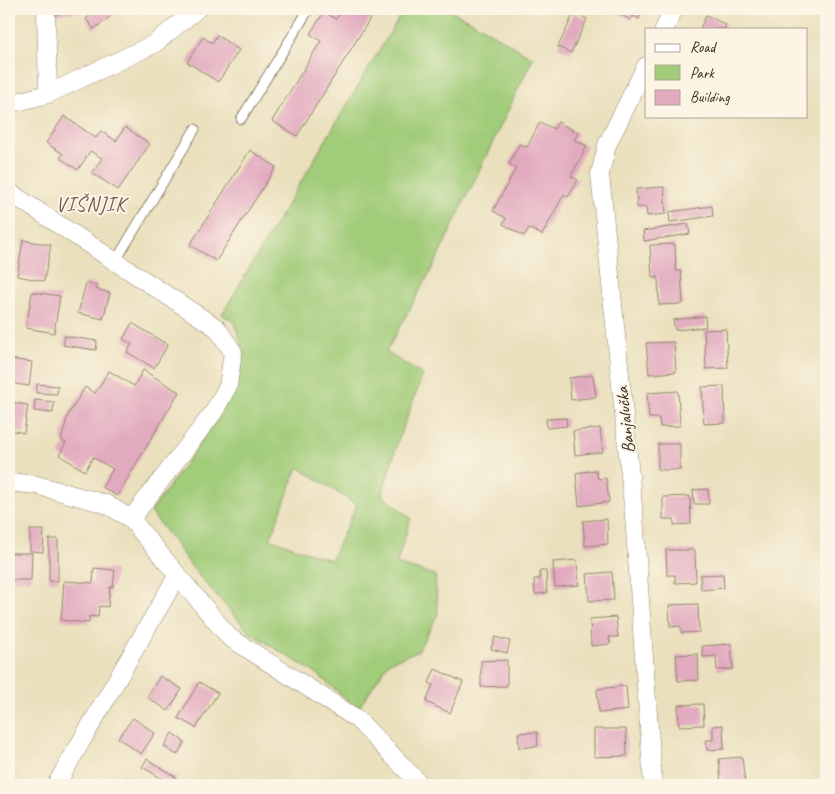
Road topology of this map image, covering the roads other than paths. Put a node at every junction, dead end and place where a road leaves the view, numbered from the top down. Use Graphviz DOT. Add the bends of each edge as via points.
graph roads {
  1 [pos="46,9"];
  2 [pos="197,9"];
  3 [pos="309,9"];
  4 [pos="674,9"];
  5 [pos="664,28"];
  6 [pos="645,68"];
  7 [pos="48,94"];
  8 [pos="9,104"];
  9 [pos="241,120"];
  10 [pos="195,129"];
  11 [pos="9,192"];
  12 [pos="115,262"];
  13 [pos="9,482"];
  14 [pos="131,519"];
  15 [pos="177,576"];
  16 [pos="56,785"];
  17 [pos="421,785"];
  18 [pos="653,785"];
  1 -- 7 [label="street"];
  2 -- 7 [label="street" via="154,44"];
  3 -- 9 [label="lane"];
  4 -- 5 [label="street"];
  6 -- 18 [label="street, Banjalučka" via="607,145 600,174 634,516"];
  7 -- 8 [label="street"];
  10 -- 12 [label="lane"];
  11 -- 12 [label="street"];
  12 -- 14 [label="street" via="217,328 233,352 228,386 213,413"];
  13 -- 14 [label="street" via="36,485 106,504"];
  14 -- 15 [label="street"];
  15 -- 16 [label="street"];
  15 -- 17 [label="street" via="228,637 357,719"];
}
